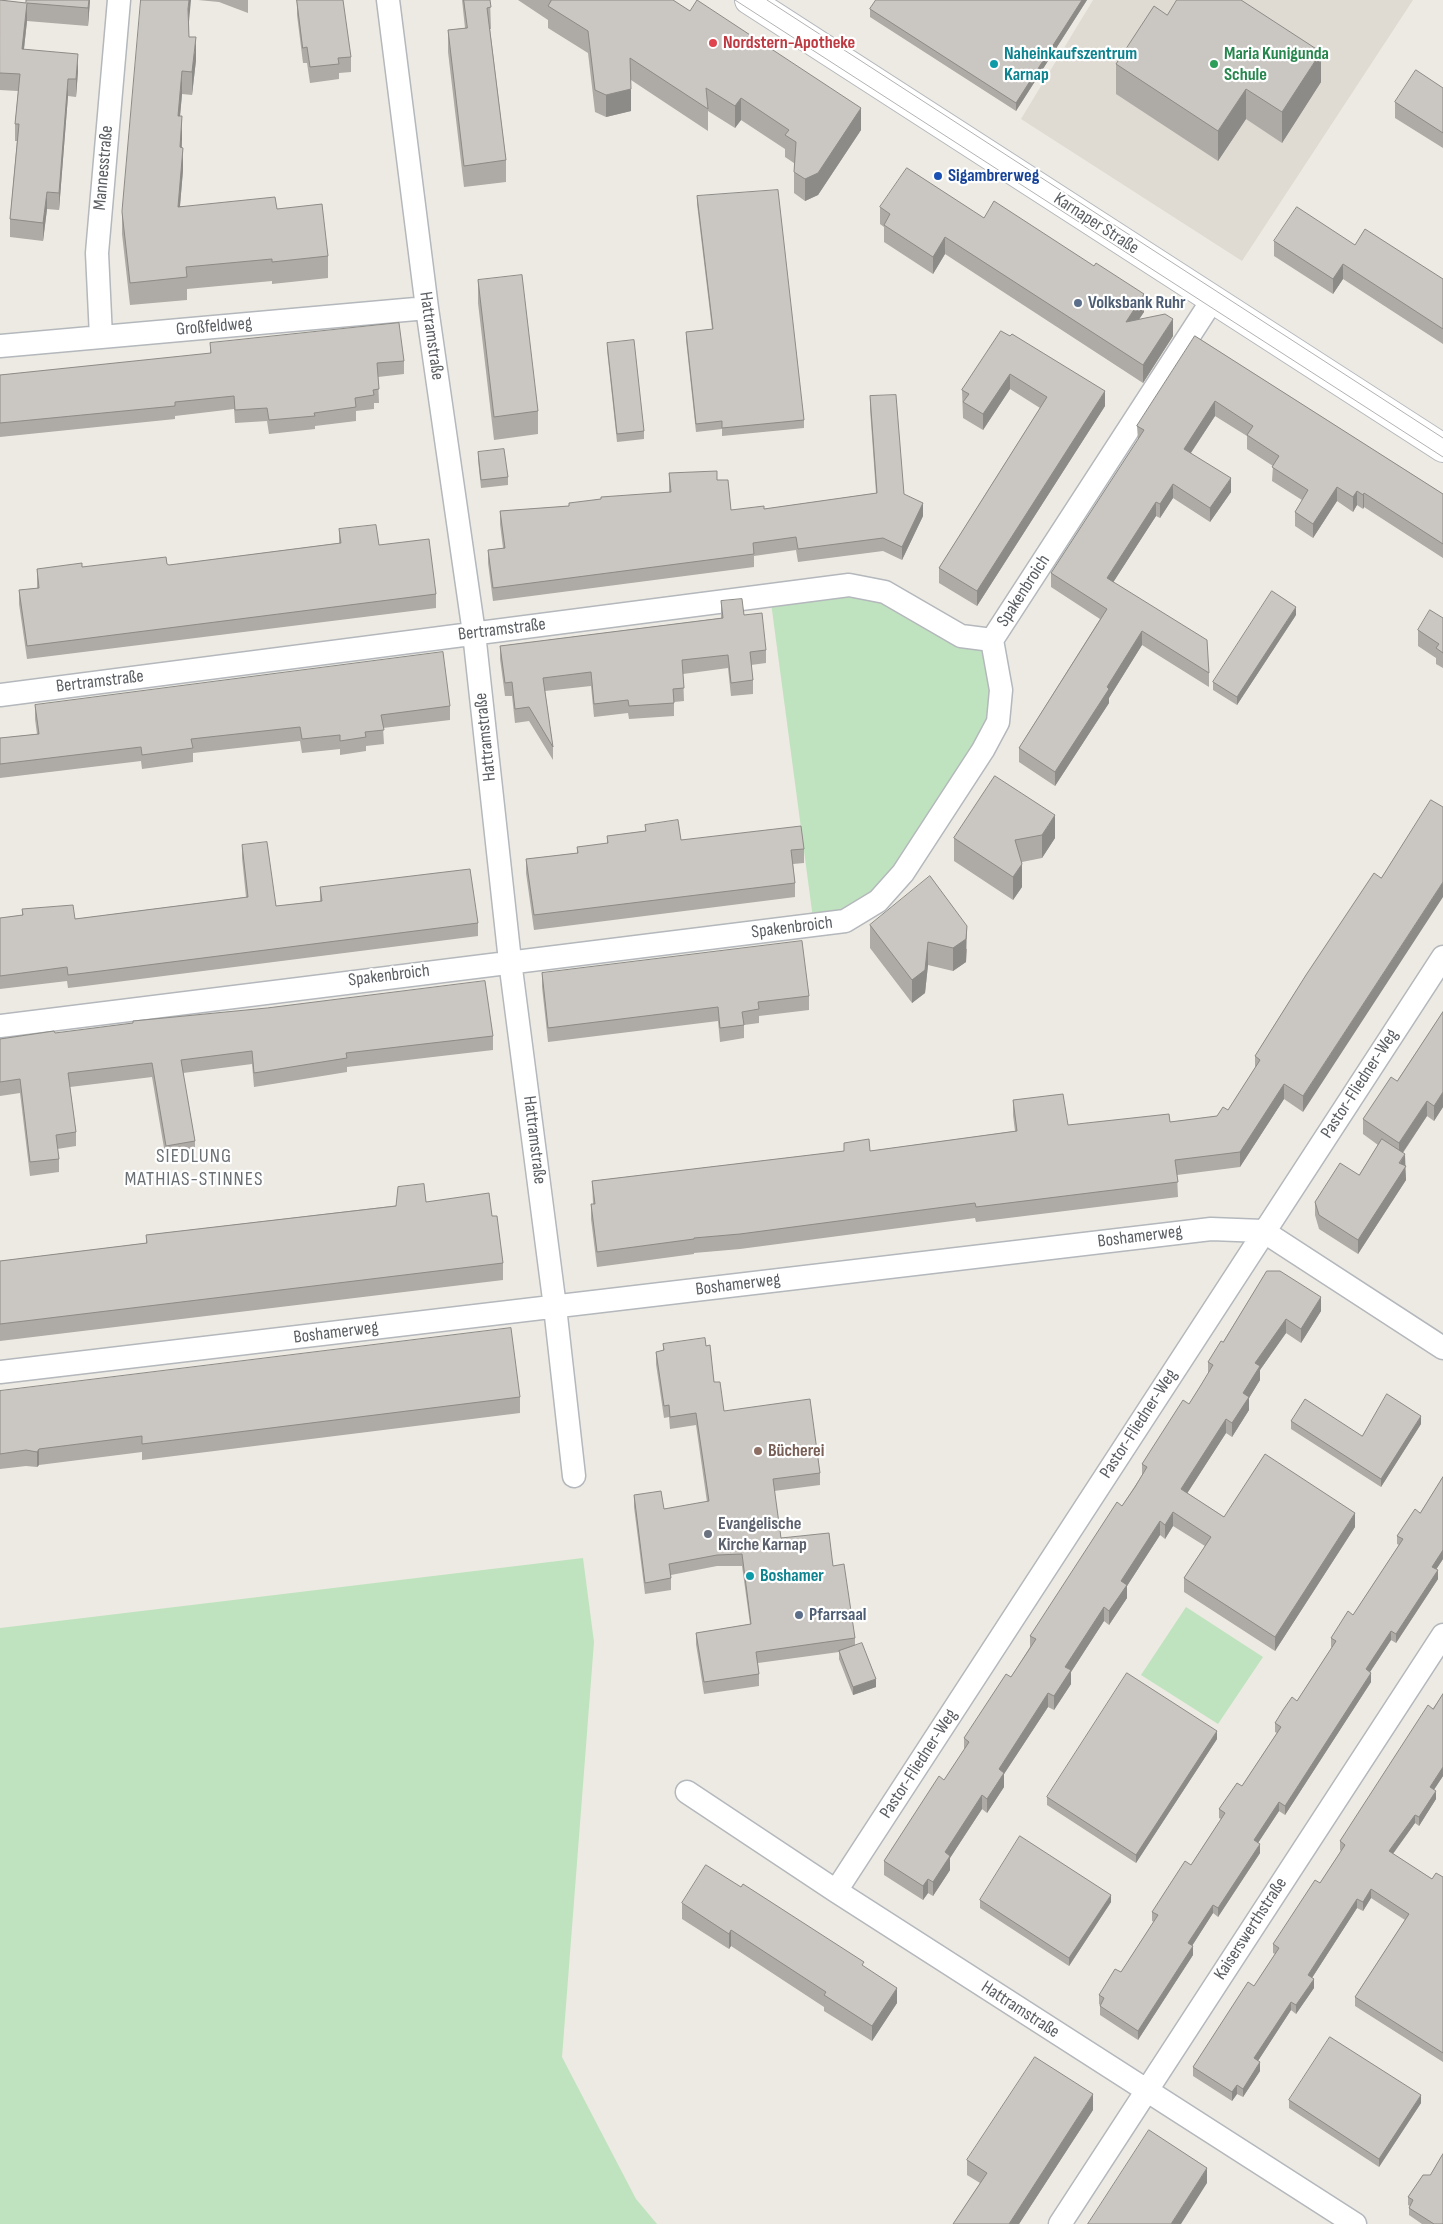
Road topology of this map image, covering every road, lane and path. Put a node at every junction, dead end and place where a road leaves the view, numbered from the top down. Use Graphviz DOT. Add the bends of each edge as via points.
graph roads {
  1 [pos="119,0"];
  2 [pos="388,0"];
  3 [pos="749,0"];
  4 [pos="1213,299"];
  5 [pos="427,308"];
  6 [pos="101,337"];
  7 [pos="0,346"];
  8 [pos="1443,448"];
  9 [pos="474,633"];
  10 [pos="992,640"];
  11 [pos="0,694"];
  12 [pos="1443,957"];
  13 [pos="510,961"];
  14 [pos="0,1026"];
  15 [pos="1263,1231"];
  16 [pos="555,1307"];
  17 [pos="1443,1348"];
  18 [pos="0,1372"];
  19 [pos="574,1476"];
  20 [pos="1443,1635"];
  21 [pos="686,1792"];
  22 [pos="836,1891"];
  23 [pos="1145,2090"];
  24 [pos="1060,2224"];
  25 [pos="1356,2224"];
  1 -- 6 [label="street, Mannesstraße" via="97,253"];
  2 -- 5 [label="street, Hattramstraße"];
  3 -- 4 [label="main road, Karnaper Straße"];
  4 -- 8 [label="main road, Karnaper Straße"];
  4 -- 10 [label="street, Spakenbroich"];
  5 -- 6 [label="street, Großfeldweg"];
  5 -- 9 [label="street, Hattramstraße"];
  6 -- 7 [label="street, Großfeldweg"];
  9 -- 10 [label="street, Bertramstraße" via="849,585 885,592 962,636"];
  9 -- 11 [label="street, Bertramstraße"];
  9 -- 13 [label="street, Hattramstraße"];
  10 -- 13 [label="street, Spakenbroich" via="1001,690 998,722 903,873 878,901 845,921"];
  12 -- 15 [label="street, Pastor-Fliedner-Weg"];
  13 -- 14 [label="street, Spakenbroich"];
  13 -- 16 [label="street, Hattramstraße"];
  15 -- 16 [label="street, Boshamerweg" via="1211,1229"];
  15 -- 17 [label="street"];
  15 -- 22 [label="street, Pastor-Fliedner-Weg"];
  16 -- 18 [label="street, Boshamerweg"];
  16 -- 19 [label="street, Hattramstraße"];
  20 -- 23 [label="street, Kaiserswerthstraße"];
  21 -- 22 [label="street, Hattramstraße"];
  22 -- 23 [label="street, Hattramstraße"];
  23 -- 24 [label="street, Kaiserswerthstraße"];
  23 -- 25 [label="street, Hattramstraße"];
}
